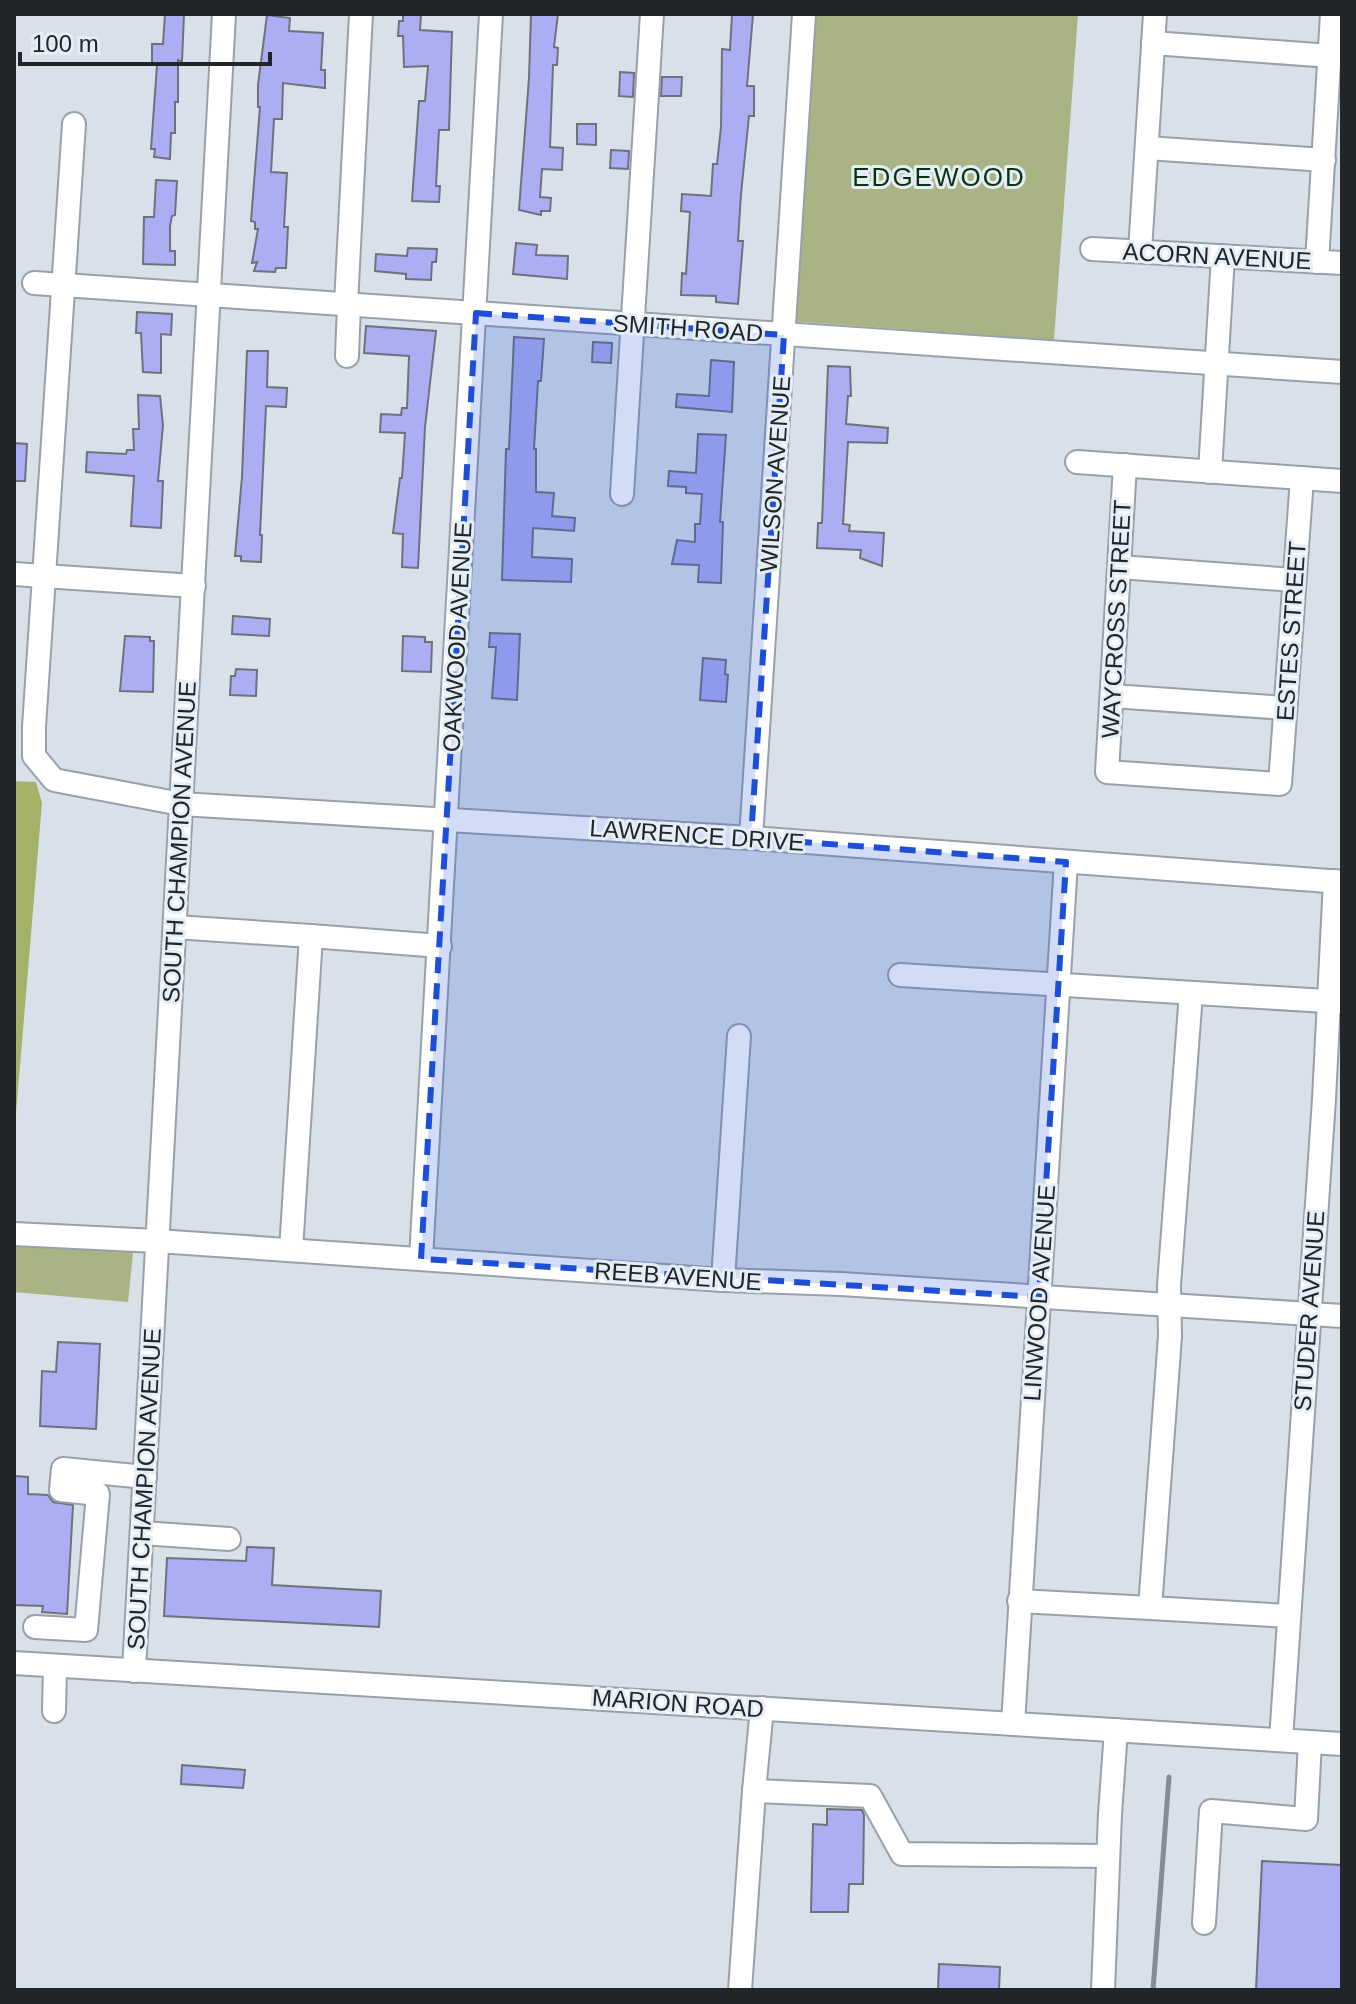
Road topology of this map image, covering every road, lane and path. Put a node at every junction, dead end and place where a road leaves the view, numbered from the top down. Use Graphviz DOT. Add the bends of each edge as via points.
graph roads {
  1 [pos="224,14"];
  2 [pos="361,14"];
  3 [pos="491,14"];
  4 [pos="652,14"];
  5 [pos="804,14"];
  6 [pos="1155,14"];
  7 [pos="1332,14"];
  8 [pos="1153,43"];
  9 [pos="1330,56"];
  10 [pos="74,124"];
  11 [pos="1147,148"];
  12 [pos="1324,160"];
  13 [pos="1092,249"];
  14 [pos="1140,251"];
  15 [pos="1223,256"];
  16 [pos="1317,262"];
  17 [pos="1342,263"];
  18 [pos="34,283"];
  19 [pos="62,285"];
  20 [pos="208,296"];
  21 [pos="347,304"];
  22 [pos="476,313"];
  23 [pos="632,324"];
  24 [pos="784,335"];
  25 [pos="347,356"];
  26 [pos="1217,363"];
  27 [pos="1342,372"];
  28 [pos="1077,462"];
  29 [pos="1125,465"];
  30 [pos="1210,472"];
  31 [pos="1302,478"];
  32 [pos="1342,481"];
  33 [pos="622,494"];
  34 [pos="1120,567"];
  35 [pos="14,574"];
  36 [pos="45,575"];
  37 [pos="1294,580"];
  38 [pos="194,586"];
  39 [pos="1112,696"];
  40 [pos="1285,708"];
  41 [pos="1280,784"];
  42 [pos="181,804"];
  43 [pos="447,820"];
  44 [pos="751,838"];
  45 [pos="1066,862"];
  46 [pos="1338,881"];
  47 [pos="175,927"];
  48 [pos="311,936"];
  49 [pos="440,946"];
  50 [pos="900,975"];
  51 [pos="1058,985"];
  52 [pos="1191,993"];
  53 [pos="1335,1002"];
  54 [pos="739,1036"];
  55 [pos="14,1234"];
  56 [pos="157,1241"];
  57 [pos="291,1250"];
  58 [pos="421,1259"];
  59 [pos="723,1280"];
  60 [pos="1039,1297"];
  61 [pos="1169,1305"];
  62 [pos="1309,1314"];
  63 [pos="1342,1316"];
  64 [pos="145,1477"];
  65 [pos="142,1533"];
  66 [pos="229,1539"];
  67 [pos="1019,1601"];
  68 [pos="1150,1608"];
  69 [pos="1289,1616"];
  70 [pos="35,1627"];
  71 [pos="14,1663"];
  72 [pos="55,1666"];
  73 [pos="134,1671"];
  74 [pos="762,1708"];
  75 [pos="54,1711"];
  76 [pos="1013,1724"];
  77 [pos="1116,1730"];
  78 [pos="1281,1740"];
  79 [pos="1310,1742"];
  80 [pos="1342,1744"];
  81 [pos="754,1791"];
  82 [pos="1108,1856"];
  83 [pos="1204,1923"];
  84 [pos="740,1990"];
  85 [pos="1103,1990"];
  1 -- 20 [label="street, SOUTH CHAMPION AVENUE"];
  2 -- 21 [label="street"];
  3 -- 22 [label="street, OAKWOOD AVENUE"];
  4 -- 23 [label="street"];
  5 -- 24 [label="street, WILSON AVENUE"];
  6 -- 8 [label="street"];
  7 -- 9 [label="street"];
  8 -- 9 [label="street"];
  8 -- 11 [label="street"];
  9 -- 12 [label="street"];
  10 -- 19 [label="street"];
  11 -- 12 [label="street"];
  11 -- 14 [label="street"];
  12 -- 16 [label="street"];
  13 -- 14 [label="street, ACORN AVENUE"];
  14 -- 15 [label="street, ACORN AVENUE"];
  15 -- 16 [label="street, ACORN AVENUE"];
  15 -- 26 [label="street"];
  16 -- 17 [label="street, ACORN AVENUE"];
  18 -- 19 [label="street, SMITH ROAD"];
  19 -- 20 [label="street, SMITH ROAD"];
  19 -- 36 [label="street"];
  20 -- 21 [label="street, SMITH ROAD"];
  20 -- 38 [label="street, SOUTH CHAMPION AVENUE"];
  21 -- 22 [label="street, SMITH ROAD"];
  21 -- 25 [label="street"];
  22 -- 23 [label="street, SMITH ROAD"];
  22 -- 43 [label="street, OAKWOOD AVENUE"];
  23 -- 24 [label="street, SMITH ROAD"];
  23 -- 33 [label="street"];
  24 -- 26 [label="street, SMITH ROAD"];
  24 -- 44 [label="street, WILSON AVENUE"];
  26 -- 27 [label="street, SMITH ROAD"];
  26 -- 30 [label="street"];
  28 -- 29 [label="street"];
  29 -- 30 [label="street"];
  29 -- 34 [label="street, WAYCROSS STREET"];
  30 -- 31 [label="street"];
  31 -- 32 [label="street"];
  31 -- 37 [label="street, ESTES STREET"];
  34 -- 37 [label="street"];
  34 -- 39 [label="street, WAYCROSS STREET"];
  35 -- 36 [label="street"];
  36 -- 38 [label="street"];
  36 -- 42 [label="street, LAWRENCE DRIVE" via="34,756 54,780"];
  37 -- 40 [label="street, ESTES STREET"];
  38 -- 42 [label="street, SOUTH CHAMPION AVENUE"];
  39 -- 40 [label="street"];
  39 -- 41 [label="street, WAYCROSS STREET" via="1107,772"];
  40 -- 41 [label="street, ESTES STREET"];
  42 -- 43 [label="street, LAWRENCE DRIVE"];
  42 -- 47 [label="street, SOUTH CHAMPION AVENUE"];
  43 -- 44 [label="street, LAWRENCE DRIVE"];
  43 -- 49 [label="street, OAKWOOD AVENUE"];
  44 -- 45 [label="street, LAWRENCE DRIVE"];
  45 -- 46 [label="street, LAWRENCE DRIVE"];
  45 -- 51 [label="street, LINWOOD AVENUE"];
  46 -- 53 [label="street, STUDER AVENUE"];
  47 -- 48 [label="street"];
  47 -- 56 [label="street, SOUTH CHAMPION AVENUE"];
  48 -- 49 [label="street"];
  48 -- 57 [label="street"];
  49 -- 58 [label="street, OAKWOOD AVENUE"];
  50 -- 51 [label="street"];
  51 -- 52 [label="street"];
  51 -- 60 [label="street, LINWOOD AVENUE"];
  52 -- 53 [label="street"];
  52 -- 61 [label="street"];
  53 -- 62 [label="street, STUDER AVENUE"];
  54 -- 59 [label="street"];
  55 -- 56 [label="street, REEB AVENUE"];
  56 -- 57 [label="street, REEB AVENUE"];
  56 -- 64 [label="street, SOUTH CHAMPION AVENUE"];
  57 -- 58 [label="street, REEB AVENUE"];
  58 -- 59 [label="street, REEB AVENUE"];
  59 -- 60 [label="street, REEB AVENUE"];
  60 -- 61 [label="street, REEB AVENUE"];
  60 -- 67 [label="street, LINWOOD AVENUE"];
  61 -- 62 [label="street, REEB AVENUE"];
  61 -- 68 [label="street"];
  62 -- 63 [label="street, REEB AVENUE"];
  62 -- 69 [label="street, STUDER AVENUE"];
  64 -- 65 [label="street, SOUTH CHAMPION AVENUE"];
  64 -- 70 [label="street" via="63,1469 61,1490 98,1494 86,1630"];
  65 -- 66 [label="street"];
  65 -- 73 [label="street, SOUTH CHAMPION AVENUE"];
  67 -- 68 [label="street"];
  67 -- 76 [label="street, LINWOOD AVENUE"];
  68 -- 69 [label="street"];
  69 -- 78 [label="street, STUDER AVENUE"];
  71 -- 72 [label="street, MARION ROAD"];
  72 -- 73 [label="street, MARION ROAD"];
  72 -- 75 [label="street"];
  73 -- 74 [label="street, MARION ROAD"];
  74 -- 76 [label="street, MARION ROAD"];
  74 -- 81 [label="street"];
  76 -- 77 [label="street, MARION ROAD"];
  77 -- 78 [label="street, MARION ROAD"];
  77 -- 82 [label="street"];
  78 -- 79 [label="street, MARION ROAD"];
  79 -- 80 [label="street, MARION ROAD"];
  79 -- 83 [label="street" via="1306,1819 1211,1811"];
  81 -- 82 [label="street" via="870,1796 902,1854"];
  81 -- 84 [label="street"];
  82 -- 85 [label="street"];
}
